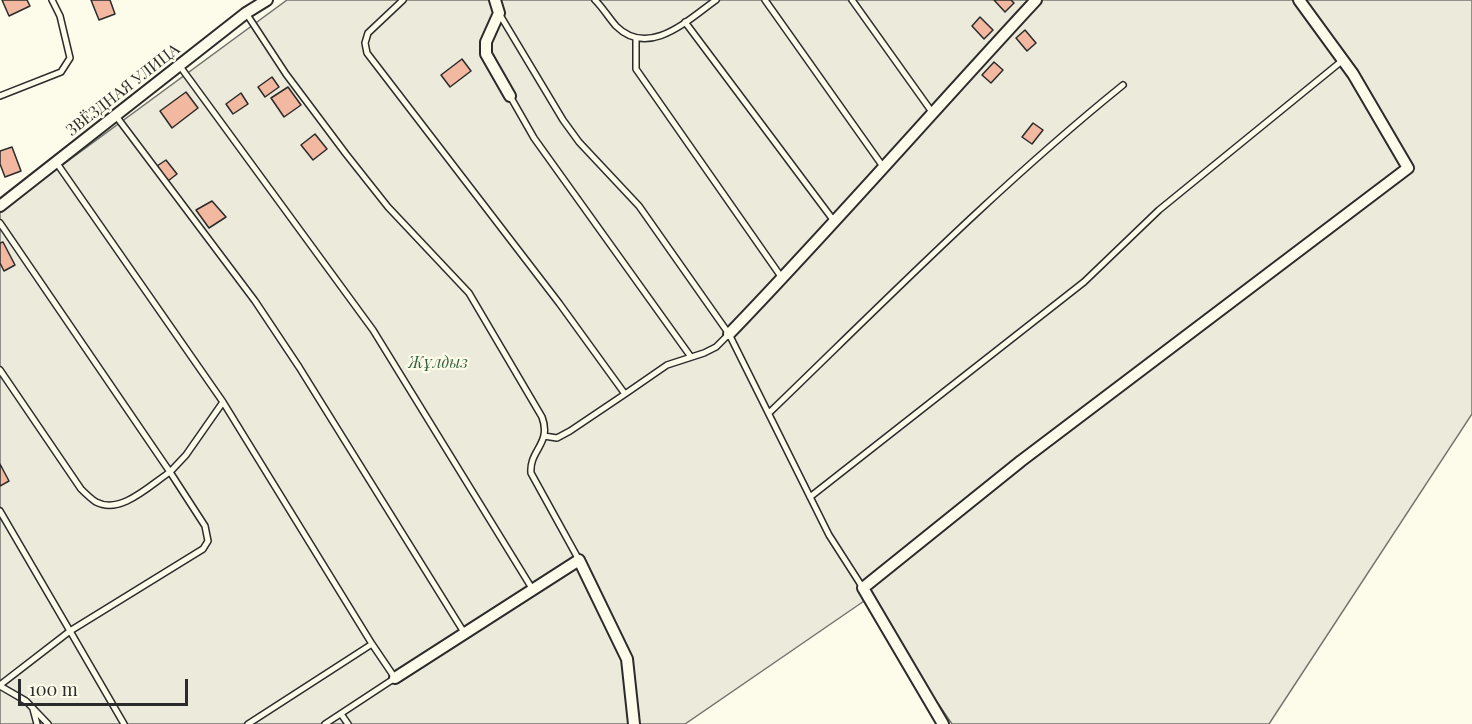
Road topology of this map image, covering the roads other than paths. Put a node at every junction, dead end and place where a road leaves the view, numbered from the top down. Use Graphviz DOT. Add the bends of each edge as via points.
graph roads {
  1 [pos="52,0"];
  2 [pos="267,0"];
  3 [pos="403,0"];
  4 [pos="495,0"];
  5 [pos="595,0"];
  6 [pos="716,0"];
  7 [pos="765,0"];
  8 [pos="852,0"];
  9 [pos="1036,0"];
  10 [pos="1305,2"];
  11 [pos="246,13"];
  12 [pos="499,13"];
  13 [pos="685,22"];
  14 [pos="636,38"];
  15 [pos="1343,60"];
  16 [pos="179,65"];
  17 [pos="1123,85"];
  18 [pos="0,96"];
  19 [pos="510,96"];
  20 [pos="932,112"];
  21 [pos="115,115"];
  22 [pos="56,161"];
  23 [pos="884,168"];
  24 [pos="0,206"];
  25 [pos="0,223"];
  26 [pos="835,223"];
  27 [pos="783,278"];
  28 [pos="729,334"];
  29 [pos="691,357"];
  30 [pos="0,370"];
  31 [pos="625,394"];
  32 [pos="223,402"];
  33 [pos="770,412"];
  34 [pos="544,436"];
  35 [pos="170,472"];
  36 [pos="810,497"];
  37 [pos="0,511"];
  38 [pos="579,560"];
  39 [pos="863,588"];
  40 [pos="533,590"];
  41 [pos="70,631"];
  42 [pos="465,634"];
  43 [pos="372,644"];
  44 [pos="395,678"];
  45 [pos="0,686"];
  46 [pos="32,707"];
  47 [pos="341,714"];
  48 [pos="38,724"];
  49 [pos="48,724"];
  50 [pos="124,724"];
  51 [pos="248,724"];
  52 [pos="325,724"];
  53 [pos="348,724"];
  54 [pos="634,724"];
  55 [pos="943,724"];
  1 -- 18 [label="lane" via="70,58 61,72"];
  2 -- 11 [label="street, ЗВЁЗДНАЯ УЛИЦА"];
  3 -- 31 [label="lane" via="368,33 367,53"];
  4 -- 12 [label="street"];
  5 -- 14 [label="lane" via="617,27"];
  6 -- 13 [label="lane"];
  7 -- 23 [label="lane"];
  8 -- 20 [label="lane"];
  9 -- 20 [label="street"];
  10 -- 15 [label="street"];
  11 -- 16 [label="street, ЗВЁЗДНАЯ УЛИЦА"];
  11 -- 34 [label="lane" via="286,74 388,207 469,292 542,417"];
  12 -- 19 [label="street" via="486,42 486,54"];
  12 -- 28 [label="lane" via="563,120 639,206"];
  13 -- 14 [label="lane" via="664,35"];
  13 -- 26 [label="lane"];
  14 -- 27 [label="lane" via="636,69"];
  15 -- 36 [label="lane" via="1159,210 1084,282"];
  15 -- 39 [label="street" via="1408,168 1021,461"];
  16 -- 21 [label="street, ЗВЁЗДНАЯ УЛИЦА"];
  16 -- 40 [label="lane" via="373,330"];
  17 -- 33 [label="lane" via="1002,190"];
  19 -- 29 [label="lane" via="534,138"];
  20 -- 23 [label="street"];
  21 -- 22 [label="street, ЗВЁЗДНАЯ УЛИЦА"];
  21 -- 42 [label="lane" via="255,301"];
  22 -- 24 [label="street, ЗВЁЗДНАЯ УЛИЦА"];
  22 -- 32 [label="lane"];
  23 -- 26 [label="street"];
  25 -- 35 [label="lane"];
  26 -- 27 [label="street"];
  27 -- 28 [label="street"];
  28 -- 29 [label="lane" via="716,347"];
  28 -- 33 [label="lane"];
  29 -- 31 [label="lane" via="667,365"];
  30 -- 35 [label="lane" via="81,489 97,502 118,505"];
  31 -- 34 [label="lane" via="557,438"];
  32 -- 35 [label="lane"];
  32 -- 43 [label="lane"];
  33 -- 36 [label="lane"];
  34 -- 38 [label="lane" via="530,464 531,473"];
  35 -- 41 [label="lane" via="205,526 208,541 203,549"];
  36 -- 39 [label="lane"];
  37 -- 41 [label="lane"];
  38 -- 40 [label="street"];
  38 -- 54 [label="street" via="627,659"];
  39 -- 55 [label="street"];
  40 -- 42 [label="street"];
  41 -- 45 [label="lane"];
  41 -- 50 [label="lane"];
  42 -- 44 [label="street"];
  43 -- 44 [label="lane"];
  43 -- 51 [label="lane"];
  44 -- 47 [label="lane"];
  45 -- 46 [label="lane"];
  46 -- 48 [label="lane"];
  46 -- 49 [label="lane"];
  47 -- 52 [label="lane"];
  47 -- 53 [label="lane"];
}
